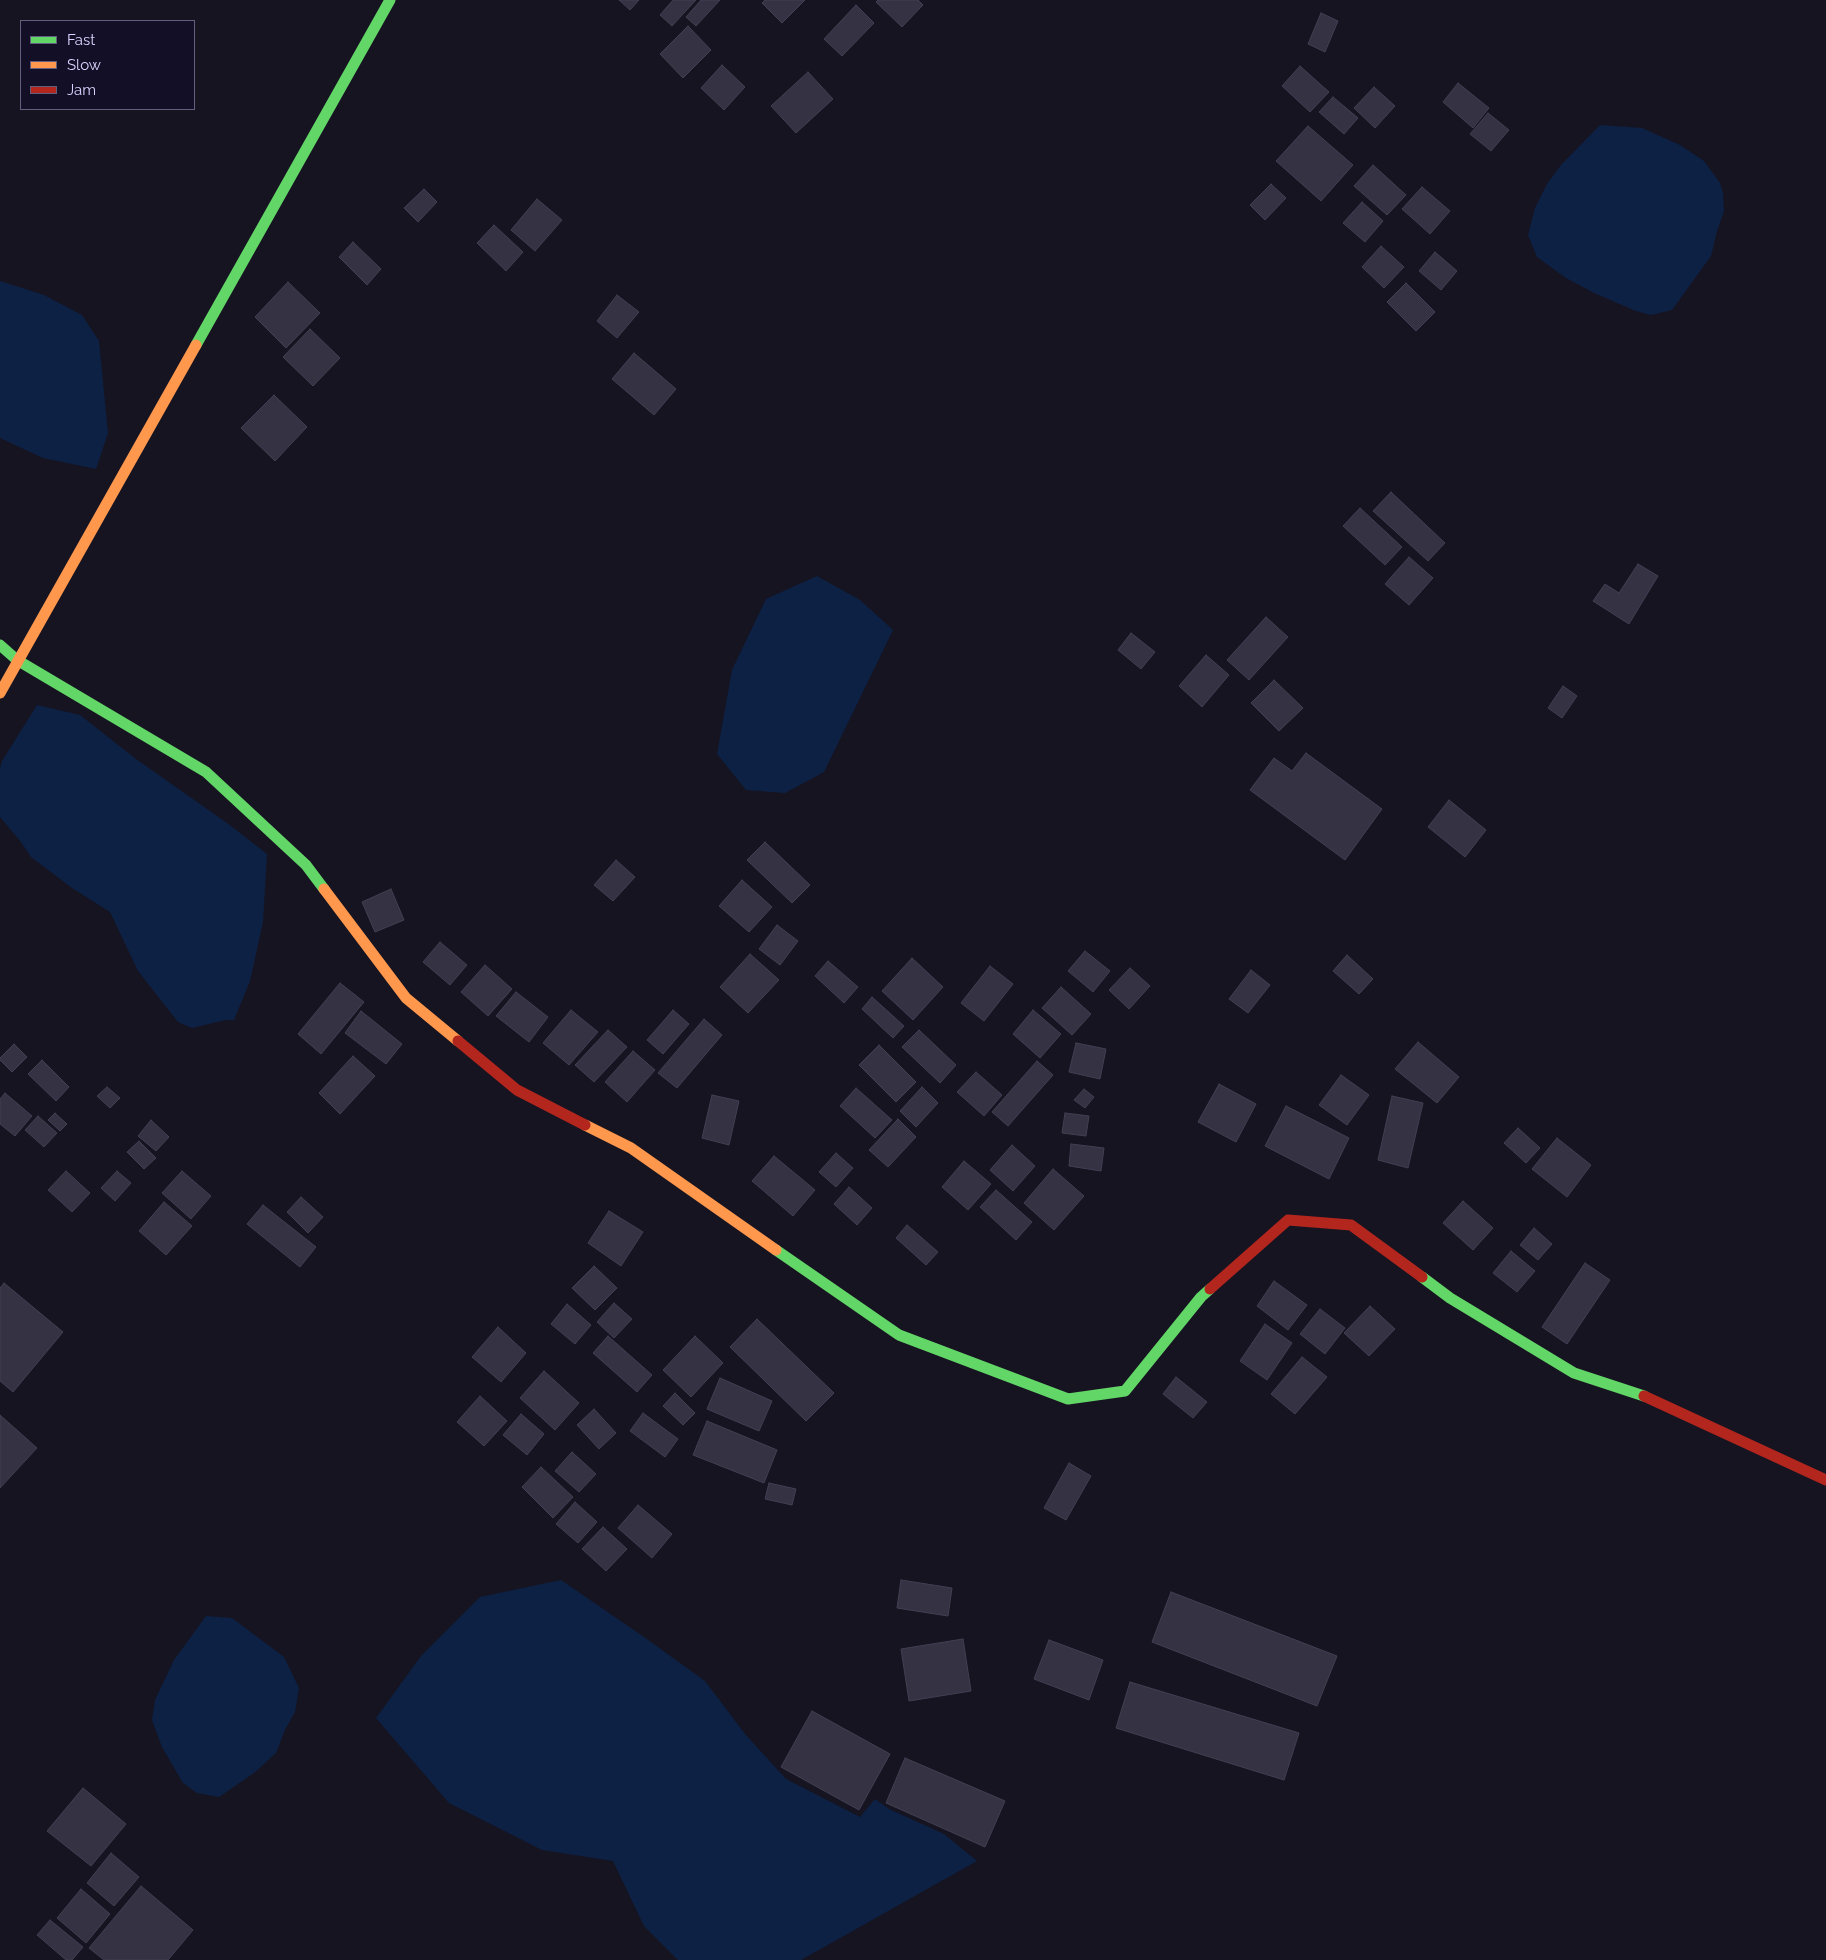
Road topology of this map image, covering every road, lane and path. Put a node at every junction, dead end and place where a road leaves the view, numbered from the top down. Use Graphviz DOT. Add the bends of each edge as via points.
graph roads {
  1 [pos="390,0"];
  2 [pos="0,645"];
  3 [pos="17,660"];
  4 [pos="0,693"];
  5 [pos="1826,1480"];
  1 -- 3 [label="street"];
  2 -- 3 [label="street"];
  3 -- 4 [label="street"];
  3 -- 5 [label="street" via="206,772 306,865 406,998 518,1090 632,1148 899,1335 1068,1399 1125,1391 1201,1298 1288,1220 1351,1226 1450,1298 1574,1373 1636,1392"];
}
